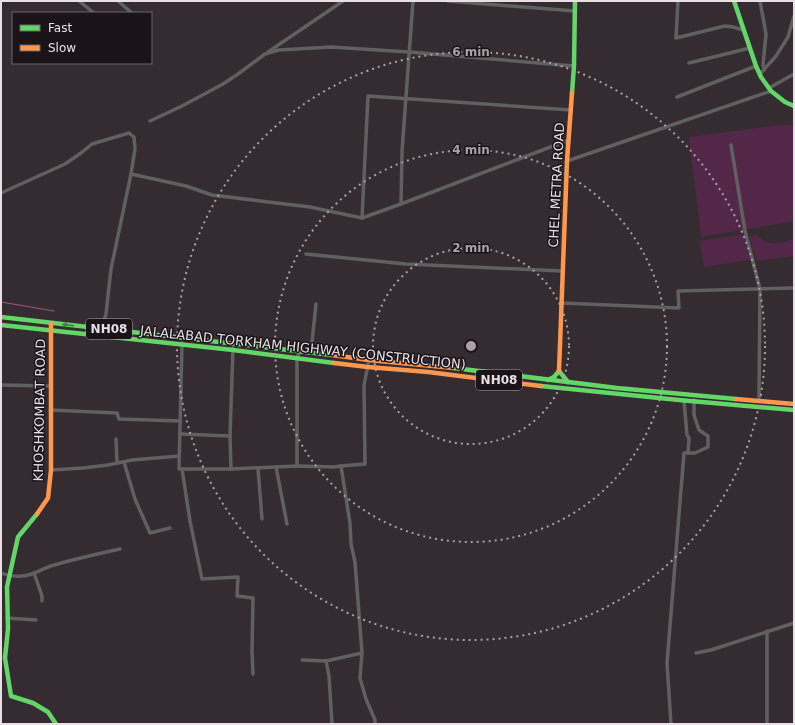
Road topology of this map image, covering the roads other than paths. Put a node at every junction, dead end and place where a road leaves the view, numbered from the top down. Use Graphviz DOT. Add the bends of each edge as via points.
graph roads {
  1 [pos="79,1"];
  2 [pos="118,1"];
  3 [pos="343,1"];
  4 [pos="413,1"];
  5 [pos="448,1"];
  6 [pos="575,1"];
  7 [pos="678,1"];
  8 [pos="734,1"];
  9 [pos="760,1"];
  10 [pos="575,11"];
  11 [pos="93,12"];
  12 [pos="131,12"];
  13 [pos="794,16"];
  14 [pos="743,30"];
  15 [pos="750,48"];
  16 [pos="409,52"];
  17 [pos="265,54"];
  18 [pos="689,63"];
  19 [pos="574,66"];
  20 [pos="756,66"];
  21 [pos="764,70"];
  22 [pos="760,74"];
  23 [pos="794,74"];
  24 [pos="770,90"];
  25 [pos="677,97"];
  26 [pos="405,99"];
  27 [pos="794,106"];
  28 [pos="570,110"];
  29 [pos="150,120"];
  30 [pos="569,140"];
  31 [pos="731,145"];
  32 [pos="568,161"];
  33 [pos="131,174"];
  34 [pos="1,193"];
  35 [pos="401,204"];
  36 [pos="362,218"];
  37 [pos="306,254"];
  38 [pos="562,271"];
  39 [pos="794,288"];
  40 [pos="760,289"];
  41 [pos="561,303"];
  42 [pos="316,304"];
  43 [pos="1,317"];
  44 [pos="51,323"];
  45 [pos="1,325"];
  46 [pos="102,328"];
  47 [pos="50,331"];
  48 [pos="182,338"];
  49 [pos="218,341"];
  50 [pos="236,343"];
  51 [pos="182,345"];
  52 [pos="204,347"];
  53 [pos="233,350"];
  54 [pos="300,351"];
  55 [pos="311,352"];
  56 [pos="297,358"];
  57 [pos="369,360"];
  58 [pos="368,367"];
  59 [pos="559,371"];
  60 [pos="548,380"];
  61 [pos="568,382"];
  62 [pos="1,385"];
  63 [pos="50,386"];
  64 [pos="694,395"];
  65 [pos="727,398"];
  66 [pos="684,401"];
  67 [pos="759,401"];
  68 [pos="694,402"];
  69 [pos="726,404"];
  70 [pos="794,404"];
  71 [pos="50,410"];
  72 [pos="794,410"];
  73 [pos="180,421"];
  74 [pos="180,434"];
  75 [pos="230,436"];
  76 [pos="116,439"];
  77 [pos="688,453"];
  78 [pos="179,456"];
  79 [pos="124,462"];
  80 [pos="117,463"];
  81 [pos="297,466"];
  82 [pos="341,466"];
  83 [pos="276,467"];
  84 [pos="258,468"];
  85 [pos="182,469"];
  86 [pos="231,469"];
  87 [pos="50,470"];
  88 [pos="262,519"];
  89 [pos="287,524"];
  90 [pos="170,528"];
  91 [pos="120,550"];
  92 [pos="1,573"];
  93 [pos="34,573"];
  94 [pos="9,576"];
  95 [pos="42,601"];
  96 [pos="7,618"];
  97 [pos="36,620"];
  98 [pos="794,622"];
  99 [pos="767,631"];
  100 [pos="362,653"];
  101 [pos="696,653"];
  102 [pos="302,660"];
  103 [pos="326,661"];
  104 [pos="253,674"];
  105 [pos="56,724"];
  106 [pos="332,724"];
  107 [pos="375,724"];
  108 [pos="671,724"];
  109 [pos="767,724"];
  1 -- 11 [label="street"];
  2 -- 12 [label="street"];
  3 -- 17 [label="street"];
  4 -- 16 [label="street"];
  5 -- 10 [label="street"];
  6 -- 10 [label="main road, CHEL METRA ROAD"];
  7 -- 14 [label="street" via="676,38 725,26"];
  8 -- 14 [label="main road"];
  9 -- 21 [label="street" via="766,34"];
  10 -- 19 [label="main road, CHEL METRA ROAD"];
  13 -- 21 [label="street" via="788,37"];
  14 -- 15 [label="main road"];
  15 -- 18 [label="street"];
  15 -- 20 [label="main road"];
  16 -- 17 [label="street" via="331,47 279,50"];
  16 -- 19 [label="street"];
  16 -- 26 [label="street"];
  17 -- 29 [label="street" via="223,84"];
  19 -- 28 [label="main road, CHEL METRA ROAD"];
  20 -- 22 [label="main road"];
  20 -- 25 [label="street"];
  21 -- 22 [label="street"];
  22 -- 24 [label="main road"];
  23 -- 24 [label="street"];
  24 -- 27 [label="main road"];
  24 -- 32 [label="street"];
  26 -- 28 [label="street"];
  26 -- 35 [label="street"];
  26 -- 36 [label="street" via="368,96"];
  28 -- 30 [label="main road, CHEL METRA ROAD"];
  30 -- 32 [label="main road, CHEL METRA ROAD"];
  30 -- 35 [label="street"];
  31 -- 40 [label="street" via="745,231"];
  32 -- 38 [label="main road, CHEL METRA ROAD"];
  33 -- 34 [label="street" via="135,149 134,137 129,133 92,144 65,164"];
  33 -- 36 [label="street" via="186,186 212,195 310,207"];
  33 -- 46 [label="street" via="111,269"];
  35 -- 36 [label="street"];
  37 -- 38 [label="street" via="406,264"];
  38 -- 41 [label="main road, CHEL METRA ROAD"];
  39 -- 40 [label="street"];
  40 -- 41 [label="street" via="678,291 679,308"];
  40 -- 67 [label="street"];
  41 -- 59 [label="main road, CHEL METRA ROAD"];
  42 -- 55 [label="street"];
  43 -- 44 [label="main road, NH08"];
  46 -- 44 [label="main road, NH08, one-way"];
  44 -- 47 [label="main road, KHOSHKOMBAT ROAD"];
  45 -- 47 [label="main road, JALALABAD TORKHAM HIGHWAY (CONSTRUCTION) / NH08"];
  46 -- 48 [label="main road, NH08"];
  47 -- 51 [label="main road, JALALABAD TORKHAM HIGHWAY (CONSTRUCTION) / NH08"];
  47 -- 63 [label="main road, KHOSHKOMBAT ROAD"];
  48 -- 49 [label="main road, NH08"];
  48 -- 51 [label="street"];
  49 -- 50 [label="main road, NH08"];
  49 -- 52 [label="main road, NH08"];
  50 -- 53 [label="street"];
  50 -- 54 [label="main road, NH08"];
  51 -- 52 [label="main road, JALALABAD TORKHAM HIGHWAY (CONSTRUCTION) / NH08"];
  51 -- 73 [label="street"];
  52 -- 53 [label="main road, JALALABAD TORKHAM HIGHWAY (CONSTRUCTION) / NH08"];
  53 -- 56 [label="main road, JALALABAD TORKHAM HIGHWAY (CONSTRUCTION) / NH08"];
  53 -- 75 [label="street"];
  54 -- 55 [label="main road, NH08"];
  54 -- 56 [label="street"];
  55 -- 57 [label="main road, NH08"];
  56 -- 58 [label="main road, JALALABAD TORKHAM HIGHWAY (CONSTRUCTION) / NH08"];
  56 -- 81 [label="street"];
  57 -- 58 [label="street"];
  57 -- 60 [label="main road, NH08"];
  58 -- 66 [label="main road, JALALABAD TORKHAM HIGHWAY (CONSTRUCTION) / NH08"];
  58 -- 82 [label="street" via="364,385 365,464"];
  59 -- 60 [label="main road"];
  59 -- 61 [label="main road"];
  60 -- 61 [label="main road, NH08"];
  61 -- 64 [label="main road, NH08"];
  62 -- 63 [label="street"];
  63 -- 71 [label="main road, KHOSHKOMBAT ROAD"];
  64 -- 65 [label="main road, NH08"];
  64 -- 68 [label="street"];
  65 -- 67 [label="main road, NH08"];
  65 -- 69 [label="main road"];
  66 -- 68 [label="main road, JALALABAD TORKHAM HIGHWAY (CONSTRUCTION) / NH08"];
  66 -- 77 [label="street" via="689,438"];
  67 -- 70 [label="main road, NH08"];
  68 -- 69 [label="main road, JALALABAD TORKHAM HIGHWAY (CONSTRUCTION) / NH08"];
  68 -- 77 [label="street" via="694,415 699,430 708,436 708,448"];
  69 -- 72 [label="main road, JALALABAD TORKHAM HIGHWAY (CONSTRUCTION) / NH08"];
  71 -- 73 [label="street" via="117,413 118,419"];
  71 -- 87 [label="main road, KHOSHKOMBAT ROAD"];
  73 -- 74 [label="street"];
  74 -- 75 [label="street"];
  74 -- 78 [label="street"];
  75 -- 86 [label="street"];
  76 -- 80 [label="street"];
  77 -- 108 [label="street" via="684,453 667,663"];
  78 -- 79 [label="street"];
  78 -- 85 [label="street" via="179,469"];
  79 -- 80 [label="street"];
  79 -- 90 [label="street" via="135,499 150,533"];
  80 -- 87 [label="street"];
  81 -- 82 [label="street"];
  81 -- 83 [label="street"];
  82 -- 100 [label="street" via="355,562"];
  83 -- 84 [label="street"];
  83 -- 89 [label="street"];
  84 -- 86 [label="street"];
  84 -- 88 [label="street"];
  85 -- 86 [label="street"];
  85 -- 104 [label="street" via="202,579 238,577 237,596 252,598"];
  87 -- 94 [label="main road, KHOSHKOMBAT ROAD" via="48,498 18,537"];
  91 -- 93 [label="street" via="90,555 49,566"];
  92 -- 94 [label="street"];
  93 -- 94 [label="street"];
  93 -- 95 [label="street"];
  94 -- 96 [label="main road, KHOSHKOMBAT ROAD"];
  96 -- 97 [label="street"];
  96 -- 105 [label="main road, KHOSHKOMBAT ROAD" via="5,658 11,696 33,703 48,712"];
  98 -- 99 [label="street"];
  99 -- 101 [label="street"];
  99 -- 109 [label="street"];
  100 -- 103 [label="street"];
  100 -- 107 [label="street" via="360,678"];
  102 -- 103 [label="street"];
  103 -- 106 [label="street"];
}
